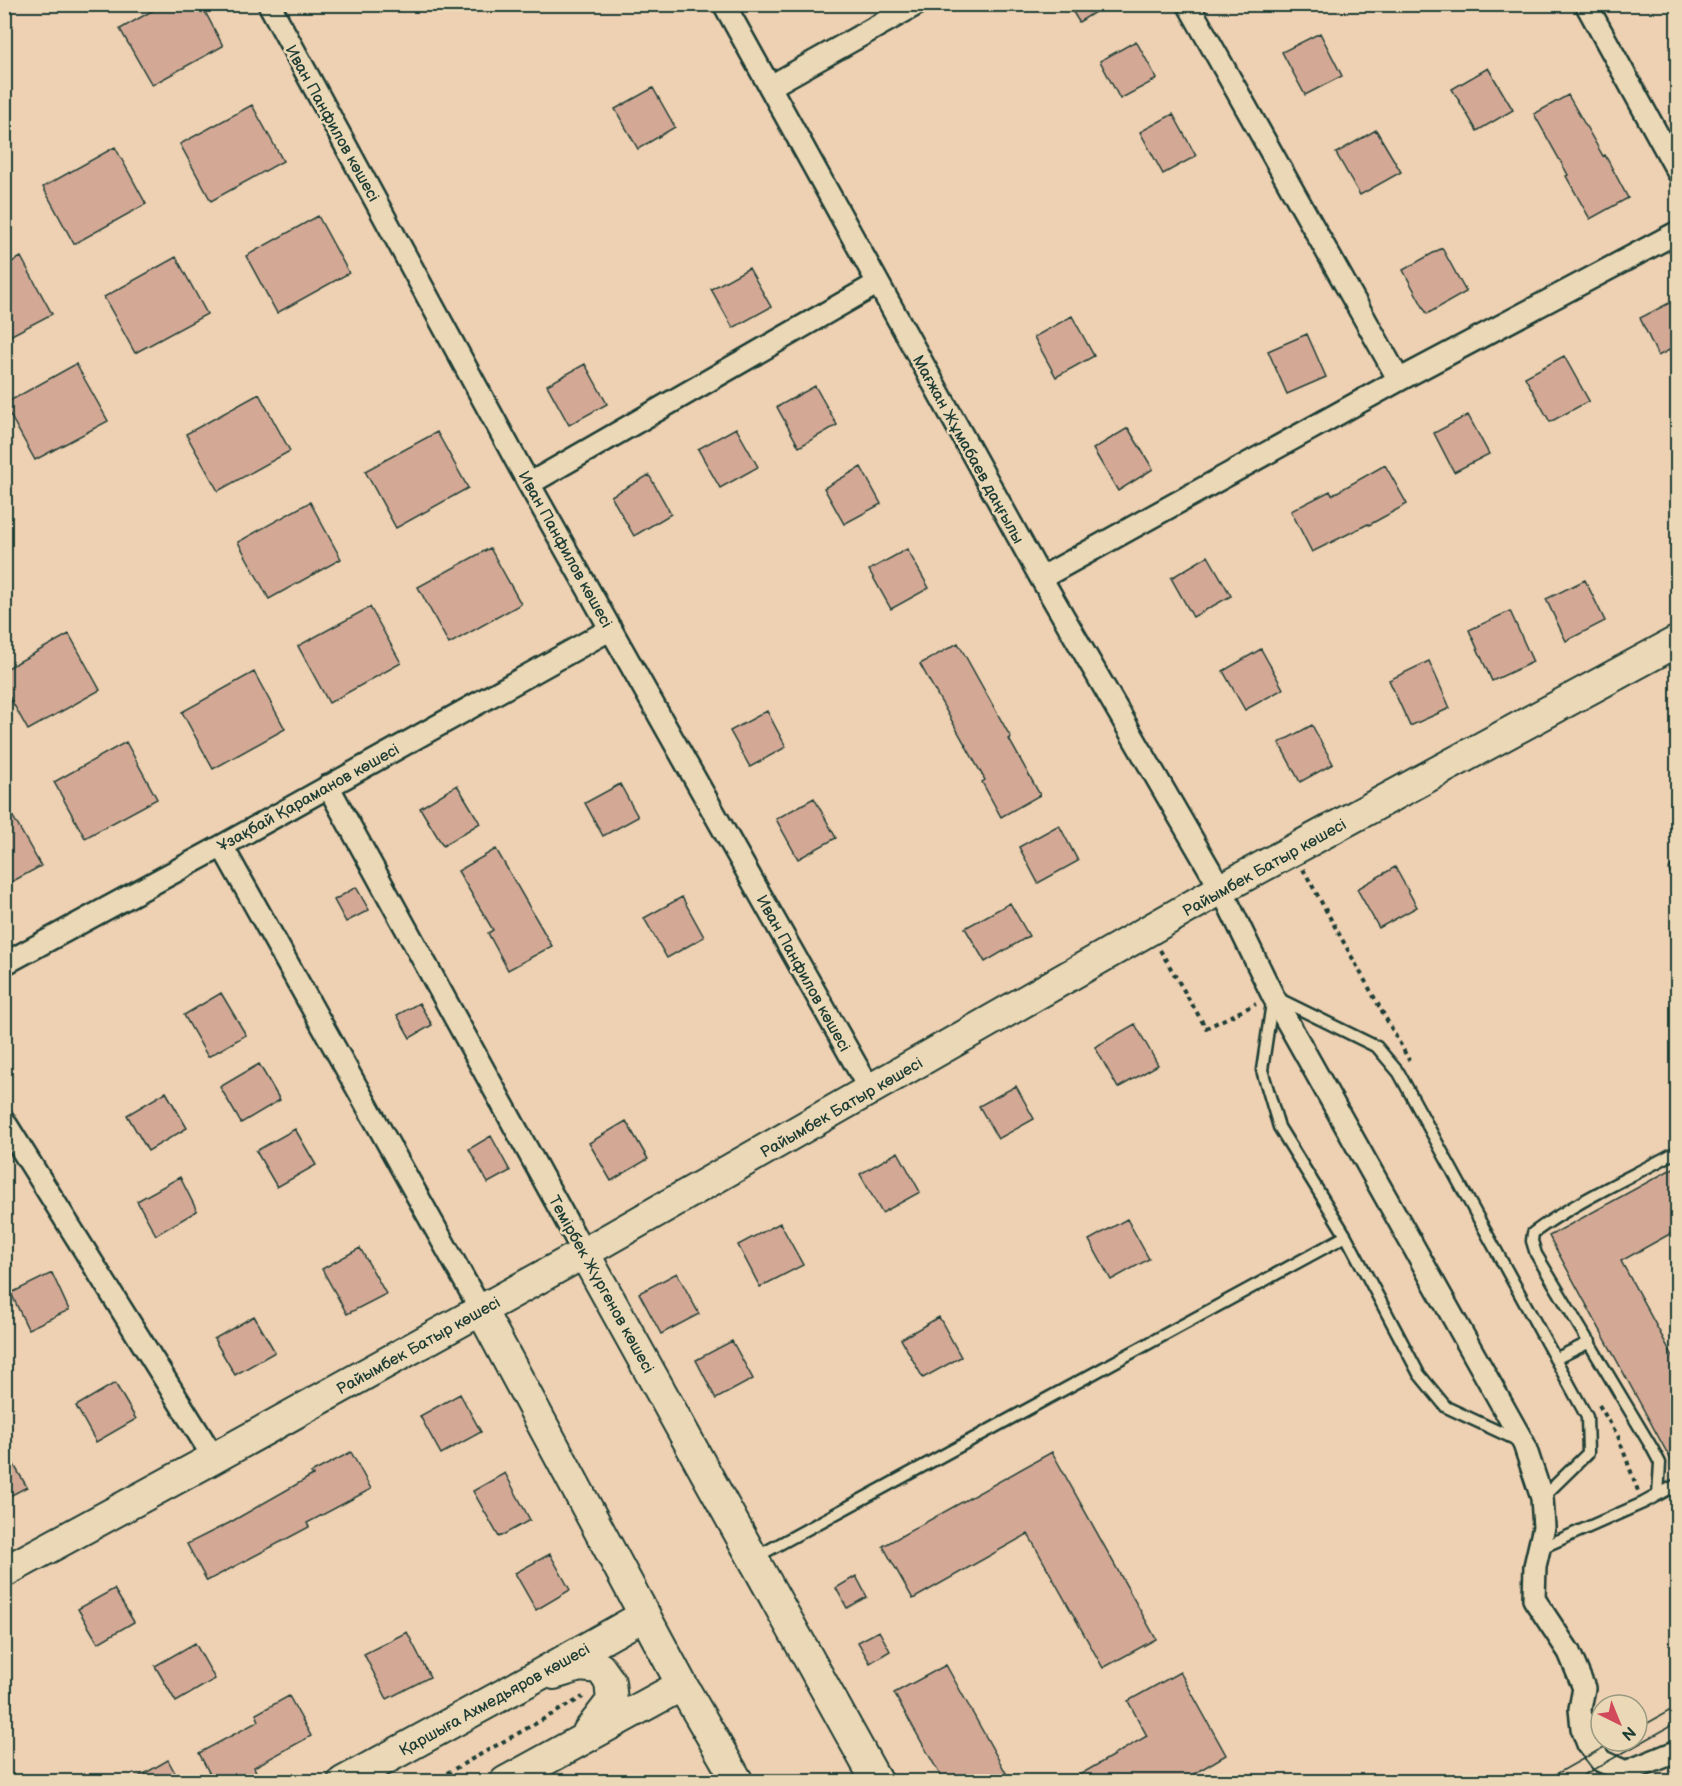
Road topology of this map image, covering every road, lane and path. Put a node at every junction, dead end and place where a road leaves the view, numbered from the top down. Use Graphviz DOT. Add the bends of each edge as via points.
graph roads {
  1 [pos="269,4"];
  2 [pos="724,4"];
  3 [pos="917,4"];
  4 [pos="1188,4"];
  5 [pos="1586,4"];
  6 [pos="771,86"];
  7 [pos="1677,172"];
  8 [pos="1677,232"];
  9 [pos="878,283"];
  10 [pos="1400,380"];
  11 [pos="529,484"];
  12 [pos="1041,578"];
  13 [pos="611,629"];
  14 [pos="1677,641"];
  15 [pos="328,786"];
  16 [pos="222,846"];
  17 [pos="1221,889"];
  18 [pos="1148,931"];
  19 [pos="4,964"];
  20 [pos="1273,996"];
  21 [pos="870,1090"];
  22 [pos="8,1134"];
  23 [pos="1677,1151"];
  24 [pos="1346,1236"];
  25 [pos="584,1253"];
  26 [pos="481,1310"];
  27 [pos="1590,1342"];
  28 [pos="1555,1359"];
  29 [pos="1524,1444"];
  30 [pos="214,1458"];
  31 [pos="1677,1484"];
  32 [pos="1658,1495"];
  33 [pos="1542,1498"];
  34 [pos="1539,1549"];
  35 [pos="753,1558"];
  36 [pos="4,1572"];
  37 [pos="645,1615"];
  38 [pos="528,1681"];
  39 [pos="610,1682"];
  40 [pos="682,1685"];
  41 [pos="576,1742"];
  42 [pos="1677,1752"];
  43 [pos="343,1782"];
  44 [pos="431,1782"];
  45 [pos="505,1782"];
  46 [pos="738,1782"];
  47 [pos="877,1782"];
  1 -- 11 [label="street, Иван Панфилов көшесі"];
  2 -- 6 [label="street, Мағжан Жұмабаев даңғылы"];
  3 -- 6 [label="street"];
  4 -- 10 [label="street"];
  5 -- 7 [label="street"];
  6 -- 9 [label="street, Мағжан Жұмабаев даңғылы"];
  8 -- 10 [label="street"];
  9 -- 11 [label="street"];
  9 -- 12 [label="street, Мағжан Жұмабаев даңғылы"];
  10 -- 12 [label="street"];
  11 -- 13 [label="street, Иван Панфилов көшесі"];
  12 -- 17 [label="street, Мағжан Жұмабаев даңғылы"];
  13 -- 15 [label="street, Ұзақбай Қараманов көшесі"];
  13 -- 21 [label="street, Иван Панфилов көшесі"];
  14 -- 17 [label="street, Райымбек Батыр көшесі"];
  15 -- 16 [label="street, Ұзақбай Қараманов көшесі"];
  15 -- 25 [label="street, Темірбек Жүргенов көшесі"];
  16 -- 19 [label="street, Ұзақбай Қараманов көшесі"];
  16 -- 26 [label="street"];
  17 -- 18 [label="street, Райымбек Батыр көшесі"];
  17 -- 20 [label="street, Мағжан Жұмабаев даңғылы"];
  18 -- 20 [label="path" via="1206,1028"];
  18 -- 21 [label="street, Райымбек Батыр көшесі"];
  20 -- 24 [label="lane" via="1262,1070 1279,1127"];
  20 -- 28 [label="lane" via="1377,1047 1399,1073"];
  20 -- 29 [label="street, Мағжан Жұмабаев даңғылы"];
  21 -- 25 [label="street, Райымбек Батыр көшесі"];
  22 -- 30 [label="street"];
  23 -- 27 [label="lane" via="1584,1200 1533,1233 1536,1254"];
  24 -- 29 [label="lane" via="1419,1374 1446,1407"];
  24 -- 35 [label="lane"];
  25 -- 26 [label="street, Райымбек Батыр көшесі"];
  25 -- 35 [label="street, Темірбек Жүргенов көшесі"];
  26 -- 30 [label="street, Райымбек Батыр көшесі"];
  26 -- 37 [label="street"];
  27 -- 28 [label="lane"];
  27 -- 32 [label="lane" via="1660,1463"];
  28 -- 33 [label="lane" via="1587,1417 1588,1453"];
  29 -- 33 [label="street, Мағжан Жұмабаев даңғылы"];
  30 -- 36 [label="street, Райымбек Батыр көшесі"];
  31 -- 32 [label="lane"];
  32 -- 34 [label="lane"];
  33 -- 34 [label="street, Мағжан Жұмабаев даңғылы" via="1544,1527"];
  34 -- 42 [label="street, Мағжан Жұмабаев даңғылы" via="1534,1599 1569,1652 1584,1688 1580,1708 1588,1744 1600,1761 1626,1772"];
  35 -- 47 [label="street, Темірбек Жүргенов көшесі"];
  37 -- 38 [label="street, Қаршыға Ахмедьяров көшесі"];
  37 -- 40 [label="street"];
  38 -- 39 [label="street" via="580,1666 600,1668"];
  38 -- 43 [label="street, Қаршыға Ахмедьяров көшесі"];
  39 -- 41 [label="street" via="612,1701"];
  39 -- 44 [label="path"];
  40 -- 41 [label="street"];
  40 -- 46 [label="street"];
  41 -- 45 [label="street"];
}
